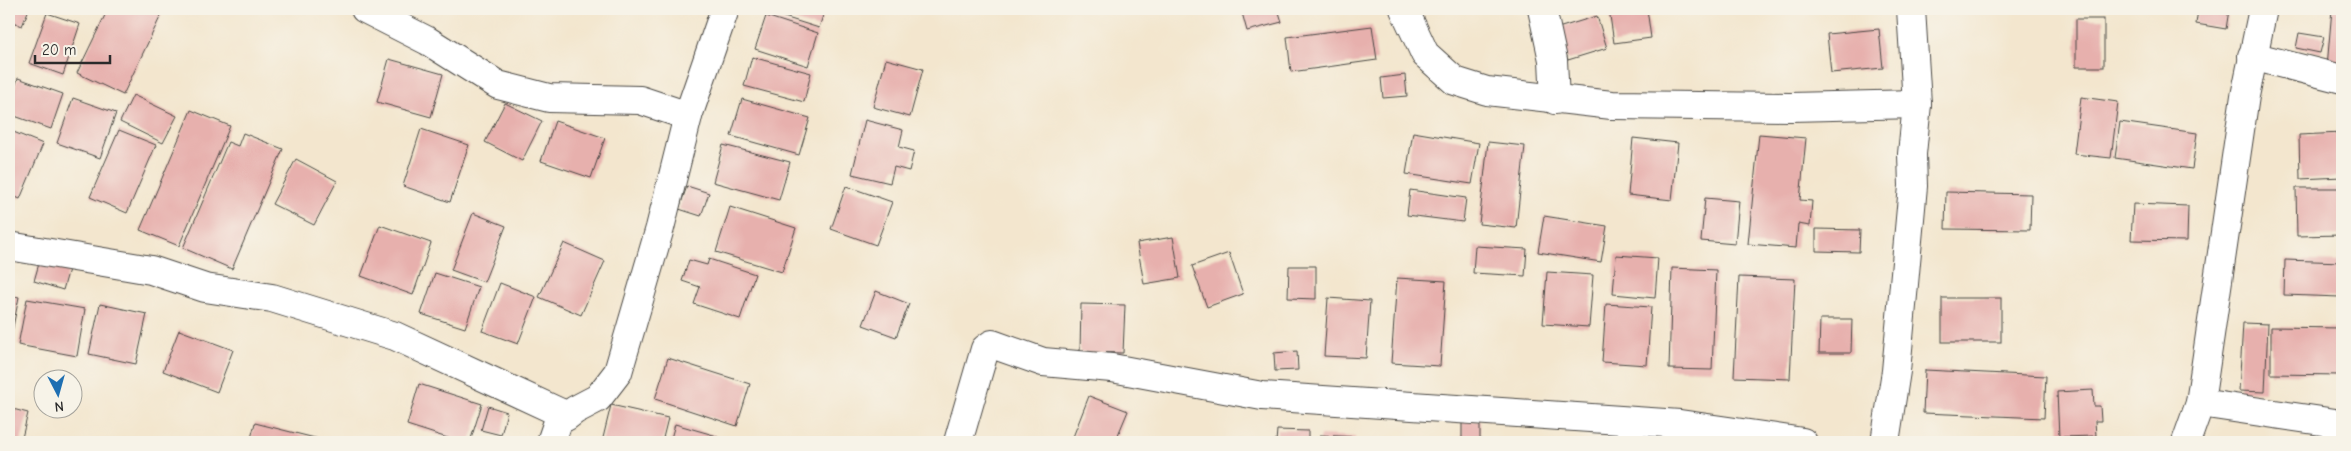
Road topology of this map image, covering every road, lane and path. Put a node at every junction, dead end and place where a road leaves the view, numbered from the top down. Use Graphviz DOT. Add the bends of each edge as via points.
graph roads {
  1 [pos="365,9"];
  2 [pos="725,9"];
  3 [pos="1404,9"];
  4 [pos="1542,9"];
  5 [pos="1910,9"];
  6 [pos="2263,9"];
  7 [pos="2252,56"];
  8 [pos="2342,79"];
  9 [pos="1555,100"];
  10 [pos="1917,104"];
  11 [pos="688,116"];
  12 [pos="9,246"];
  13 [pos="2200,403"];
  14 [pos="561,413"];
  15 [pos="2342,424"];
  16 [pos="551,442"];
  17 [pos="958,442"];
  18 [pos="1803,442"];
  19 [pos="1886,442"];
  20 [pos="2186,442"];
  1 -- 11 [label="street" via="428,41 498,85 549,98 640,100"];
  2 -- 11 [label="street"];
  3 -- 9 [label="street" via="1425,54 1455,81 1487,91"];
  4 -- 9 [label="street" via="1553,60"];
  5 -- 10 [label="street"];
  6 -- 7 [label="street"];
  7 -- 8 [label="street"];
  7 -- 13 [label="street"];
  9 -- 10 [label="street" via="1622,105"];
  10 -- 19 [label="street" via="1912,154 1913,186"];
  11 -- 14 [label="street" via="660,228 618,372 598,398 566,417"];
  12 -- 14 [label="street" via="151,270 205,288 272,298 395,336"];
  13 -- 15 [label="street"];
  13 -- 20 [label="street"];
  14 -- 16 [label="street"];
  17 -- 18 [label="street" via="985,349 992,344 1042,362 1112,368 1262,396 1680,424"];
}
